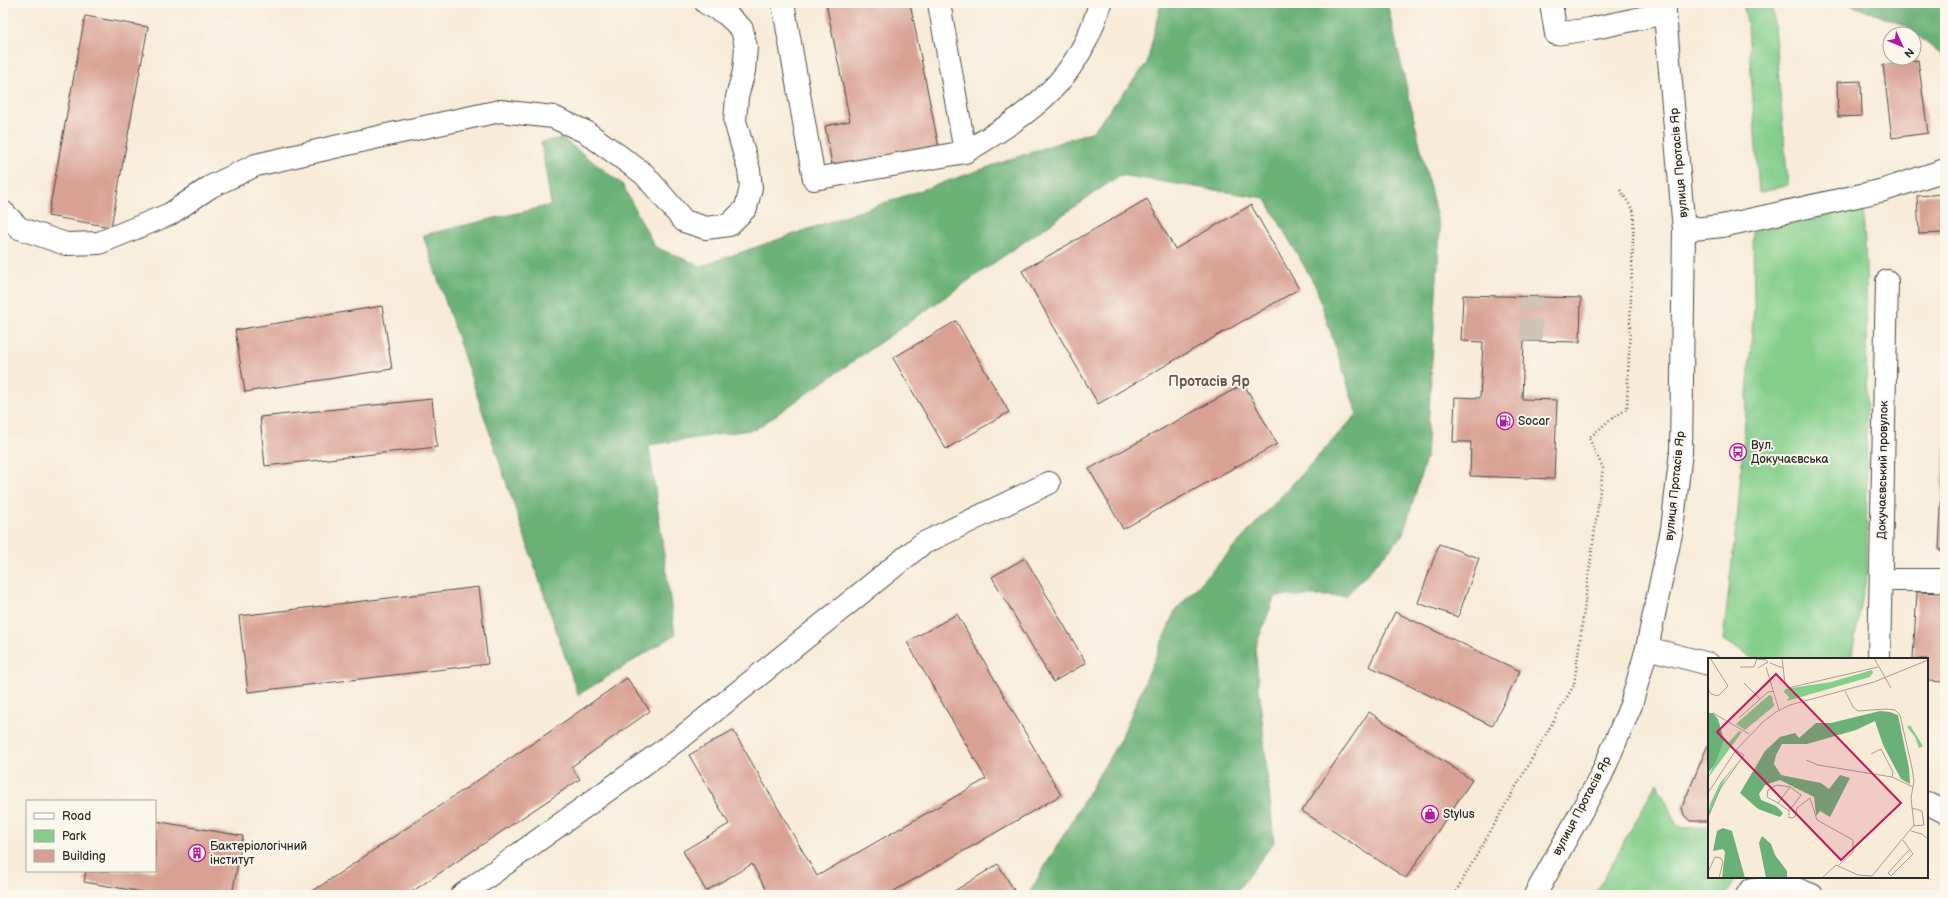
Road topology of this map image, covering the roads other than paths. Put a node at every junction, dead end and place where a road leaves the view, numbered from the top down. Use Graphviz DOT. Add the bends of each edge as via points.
graph roads {
  1 [pos="706,3"];
  2 [pos="783,3"];
  3 [pos="939,3"];
  4 [pos="1100,3"];
  5 [pos="1550,3"];
  6 [pos="1665,8"];
  7 [pos="965,152"];
  8 [pos="1945,170"];
  9 [pos="3,212"];
  10 [pos="1684,230"];
  11 [pos="1887,281"];
  12 [pos="1049,484"];
  13 [pos="1881,580"];
  14 [pos="1945,580"];
  15 [pos="1647,648"];
  16 [pos="1878,658"];
  17 [pos="1708,664"];
  18 [pos="1928,804"];
  19 [pos="1945,812"];
  20 [pos="462,895"];
  21 [pos="1534,895"];
  22 [pos="1747,895"];
  23 [pos="1812,895"];
  1 -- 9 [label="main road" via="726,14 742,29 746,47 735,120 749,170 751,187 746,208 729,225 706,228 684,221 644,174 586,132 553,117 500,111 256,165 210,187 170,214 99,243 66,244 19,228"];
  2 -- 7 [label="main road" via="814,179"];
  3 -- 7 [label="main road"];
  4 -- 7 [label="main road" via="1093,28 1072,66 1048,95 1010,125"];
  5 -- 6 [label="main road" via="1556,34 1590,29"];
  6 -- 10 [label="main road, вулиця Протасів Яр"];
  8 -- 10 [label="main road" via="1876,192 1722,226"];
  10 -- 15 [label="main road, вулиця Протасів Яр" via="1681,452 1672,529"];
  11 -- 13 [label="main road, Докучаєвський провулок"];
  12 -- 20 [label="main road" via="922,544 686,734"];
  13 -- 14 [label="main road"];
  13 -- 16 [label="main road, Докучаєвський провулок"];
  15 -- 17 [label="main road"];
  15 -- 21 [label="main road, вулиця Протасів Яр" via="1630,705 1601,776"];
  18 -- 19 [label="main road"];
  22 -- 23 [label="main road" via="1752,889 1786,885"];
}
